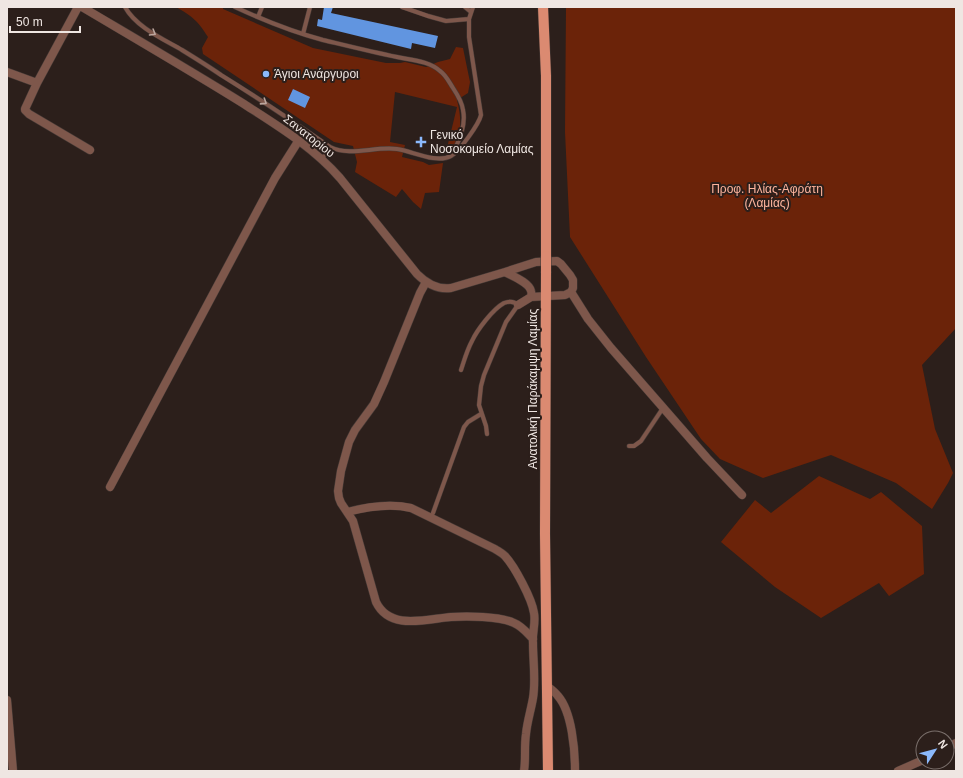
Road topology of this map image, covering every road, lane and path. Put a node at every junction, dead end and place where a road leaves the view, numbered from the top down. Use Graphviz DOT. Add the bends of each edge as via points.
graph roads {
  1 [pos="78,7"];
  2 [pos="82,7"];
  3 [pos="125,7"];
  4 [pos="235,7"];
  5 [pos="262,7"];
  6 [pos="310,7"];
  7 [pos="402,7"];
  8 [pos="465,7"];
  9 [pos="543,7"];
  10 [pos="472,9"];
  11 [pos="258,17"];
  12 [pos="469,19"];
  13 [pos="303,34"];
  14 [pos="7,72"];
  15 [pos="37,83"];
  16 [pos="299,140"];
  17 [pos="330,147"];
  18 [pos="90,150"];
  19 [pos="450,157"];
  20 [pos="322,159"];
  21 [pos="505,272"];
  22 [pos="426,282"];
  23 [pos="571,292"];
  24 [pos="546,296"];
  25 [pos="531,297"];
  26 [pos="518,305"];
  27 [pos="461,370"];
  28 [pos="663,408"];
  29 [pos="481,414"];
  30 [pos="487,434"];
  31 [pos="629,446"];
  32 [pos="110,487"];
  33 [pos="742,495"];
  34 [pos="347,512"];
  35 [pos="433,513"];
  36 [pos="533,641"];
  37 [pos="547,643"];
  38 [pos="547,686"];
  39 [pos="7,700"];
  40 [pos="915,764"];
  41 [pos="14,771"];
  42 [pos="524,771"];
  43 [pos="548,771"];
  44 [pos="575,771"];
  45 [pos="898,771"];
  1 -- 15 [label="street"];
  2 -- 16 [label="street, Σανατορίου"];
  3 -- 17 [label="lane, one-way" via="144,28 183,50"];
  4 -- 11 [label="lane"];
  5 -- 11 [label="lane"];
  6 -- 13 [label="lane"];
  7 -- 12 [label="lane" via="446,21"];
  8 -- 10 [label="lane"];
  9 -- 24 [label="main road, Ανατολική Παράκαμψη Λαμίας, bridge" via="546,83"];
  10 -- 12 [label="lane"];
  11 -- 13 [label="lane"];
  12 -- 19 [label="lane" via="469,37 481,115 478,124"];
  13 -- 19 [label="lane" via="421,62 441,71 463,109 464,123 456,148"];
  14 -- 15 [label="street"];
  15 -- 18 [label="street" via="25,108 28,114"];
  16 -- 20 [label="street, Σανατορίου"];
  16 -- 32 [label="street" via="275,178"];
  17 -- 19 [label="lane" via="342,151 396,149 434,158"];
  17 -- 20 [label="lane"];
  20 -- 22 [label="street, Σανατορίου"];
  21 -- 22 [label="street, Σανατορίου" via="444,289"];
  21 -- 23 [label="street, Σανατορίου" via="536,262 557,261 573,280"];
  21 -- 25 [label="street" via="529,286 532,291"];
  22 -- 34 [label="street" via="374,404 349,442 338,491 340,501"];
  23 -- 24 [label="street" via="565,295"];
  23 -- 28 [label="street" via="611,348"];
  24 -- 25 [label="street"];
  24 -- 37 [label="main road, Ανατολική Παράκαμψη Λαμίας"];
  25 -- 26 [label="street"];
  26 -- 27 [label="lane" via="506,302 491,315 475,335"];
  26 -- 29 [label="lane" via="506,322 484,375 479,395"];
  28 -- 31 [label="lane" via="642,441"];
  28 -- 33 [label="street"];
  29 -- 30 [label="lane"];
  29 -- 35 [label="lane" via="464,427"];
  34 -- 36 [label="street" via="377,507 411,508 501,553 516,572 531,601 535,618"];
  34 -- 36 [label="street" via="353,521 376,602 385,614 407,621 460,616 509,621 523,628"];
  36 -- 37 [label="street"];
  36 -- 42 [label="street" via="534,686 525,735"];
  37 -- 38 [label="main road, Ανατολική Παράκαμψη Λαμίας"];
  38 -- 43 [label="main road, Ανατολική Παράκαμψη Λαμίας"];
  38 -- 44 [label="street" via="559,697 567,713 574,747"];
  39 -- 41 [label="street"];
  40 -- 45 [label="street"];
}
